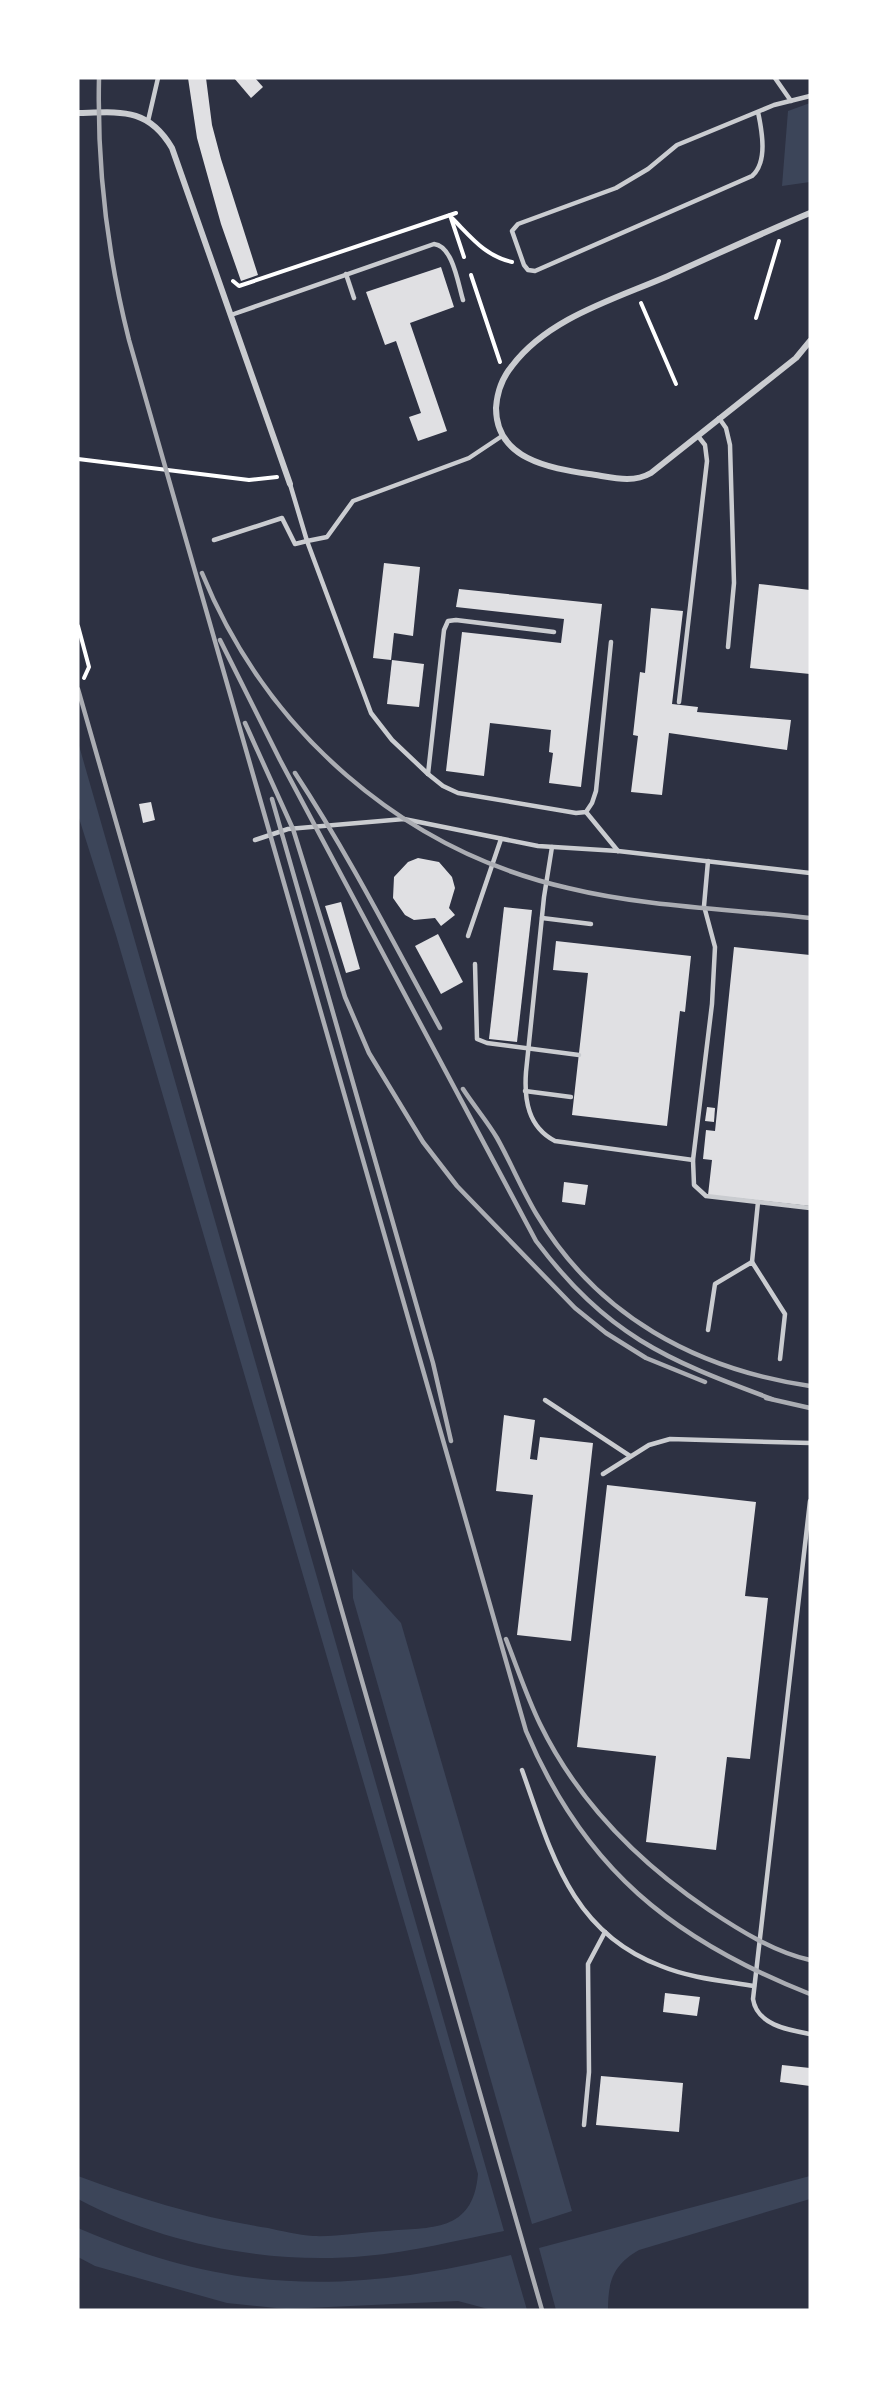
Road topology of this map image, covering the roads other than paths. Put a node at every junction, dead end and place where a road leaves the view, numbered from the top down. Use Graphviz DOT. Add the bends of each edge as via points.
graph roads {
  1 [pos="158,78"];
  2 [pos="775,78"];
  3 [pos="810,96"];
  4 [pos="791,101"];
  5 [pos="758,112"];
  6 [pos="78,113"];
  7 [pos="148,121"];
  8 [pos="810,213"];
  9 [pos="346,274"];
  10 [pos="354,298"];
  11 [pos="463,300"];
  12 [pos="231,315"];
  13 [pos="810,341"];
  14 [pos="719,418"];
  15 [pos="502,436"];
  16 [pos="698,436"];
  17 [pos="290,484"];
  18 [pos="214,540"];
  19 [pos="307,541"];
  20 [pos="554,632"];
  21 [pos="611,642"];
  22 [pos="728,647"];
  23 [pos="679,702"];
  24 [pos="428,774"];
  25 [pos="585,812"];
  26 [pos="501,839"];
  27 [pos="255,840"];
  28 [pos="552,847"];
  29 [pos="618,851"];
  30 [pos="708,861"];
  31 [pos="810,873"];
  32 [pos="542,918"];
  33 [pos="591,924"];
  34 [pos="468,936"];
  35 [pos="476,964"];
  36 [pos="528,1049"];
  37 [pos="579,1055"];
  38 [pos="525,1091"];
  39 [pos="571,1097"];
  40 [pos="693,1160"];
  41 [pos="758,1202"];
  42 [pos="810,1208"];
  43 [pos="752,1262"];
  44 [pos="708,1330"];
  45 [pos="780,1359"];
  46 [pos="545,1400"];
  47 [pos="810,1443"];
  48 [pos="630,1456"];
  49 [pos="603,1474"];
  50 [pos="810,1501"];
  51 [pos="522,1770"];
  52 [pos="605,1932"];
  53 [pos="754,1986"];
  54 [pos="810,2034"];
  55 [pos="584,2125"];
  1 -- 7 [label="lane"];
  2 -- 4 [label="lane"];
  3 -- 4 [label="lane"];
  4 -- 5 [label="lane"];
  5 -- 5 [label="lane" via="677,145 648,169 605,193 518,224 512,231 528,270 535,271 752,176 759,168 762,148"];
  6 -- 7 [label="street" via="128,112"];
  7 -- 12 [label="street" via="164,135 177,157"];
  8 -- 15 [label="street" via="563,324 530,346 505,376 496,404"];
  9 -- 10 [label="lane"];
  9 -- 11 [label="lane" via="439,244 447,252"];
  9 -- 12 [label="lane"];
  12 -- 17 [label="street"];
  13 -- 14 [label="street" via="796,357"];
  14 -- 16 [label="street"];
  14 -- 22 [label="lane" via="730,445 734,583"];
  15 -- 16 [label="street" via="518,453 545,465 631,480 651,473"];
  15 -- 19 [label="lane" via="469,458 353,501 327,537"];
  16 -- 23 [label="lane" via="705,445 706,461"];
  17 -- 19 [label="lane"];
  18 -- 19 [label="lane" via="282,518 291,541"];
  19 -- 24 [label="lane" via="371,713 392,740"];
  20 -- 24 [label="lane" via="448,621"];
  21 -- 25 [label="lane" via="596,791"];
  24 -- 25 [label="lane" via="458,793"];
  25 -- 29 [label="lane"];
  26 -- 27 [label="lane" via="404,819 288,830"];
  26 -- 28 [label="lane"];
  26 -- 34 [label="lane"];
  28 -- 29 [label="lane"];
  28 -- 32 [label="lane"];
  29 -- 30 [label="lane"];
  30 -- 31 [label="lane"];
  30 -- 40 [label="lane" via="704,906 715,947"];
  32 -- 33 [label="lane"];
  32 -- 36 [label="lane"];
  35 -- 36 [label="lane" via="477,1039"];
  36 -- 37 [label="lane"];
  36 -- 38 [label="lane"];
  38 -- 39 [label="lane"];
  38 -- 40 [label="lane" via="533,1122 555,1141"];
  40 -- 41 [label="lane" via="692,1180 701,1194"];
  41 -- 42 [label="lane"];
  41 -- 43 [label="lane"];
  43 -- 44 [label="lane" via="715,1284"];
  43 -- 45 [label="lane" via="785,1314"];
  46 -- 48 [label="lane"];
  47 -- 48 [label="lane" via="670,1439"];
  48 -- 49 [label="lane"];
  50 -- 53 [label="lane"];
  51 -- 52 [label="lane" via="566,1886"];
  52 -- 53 [label="lane" via="644,1960 663,1967"];
  52 -- 55 [label="lane" via="588,1964 589,2072"];
  53 -- 54 [label="lane" via="754,2006 760,2013 775,2025"];
}
